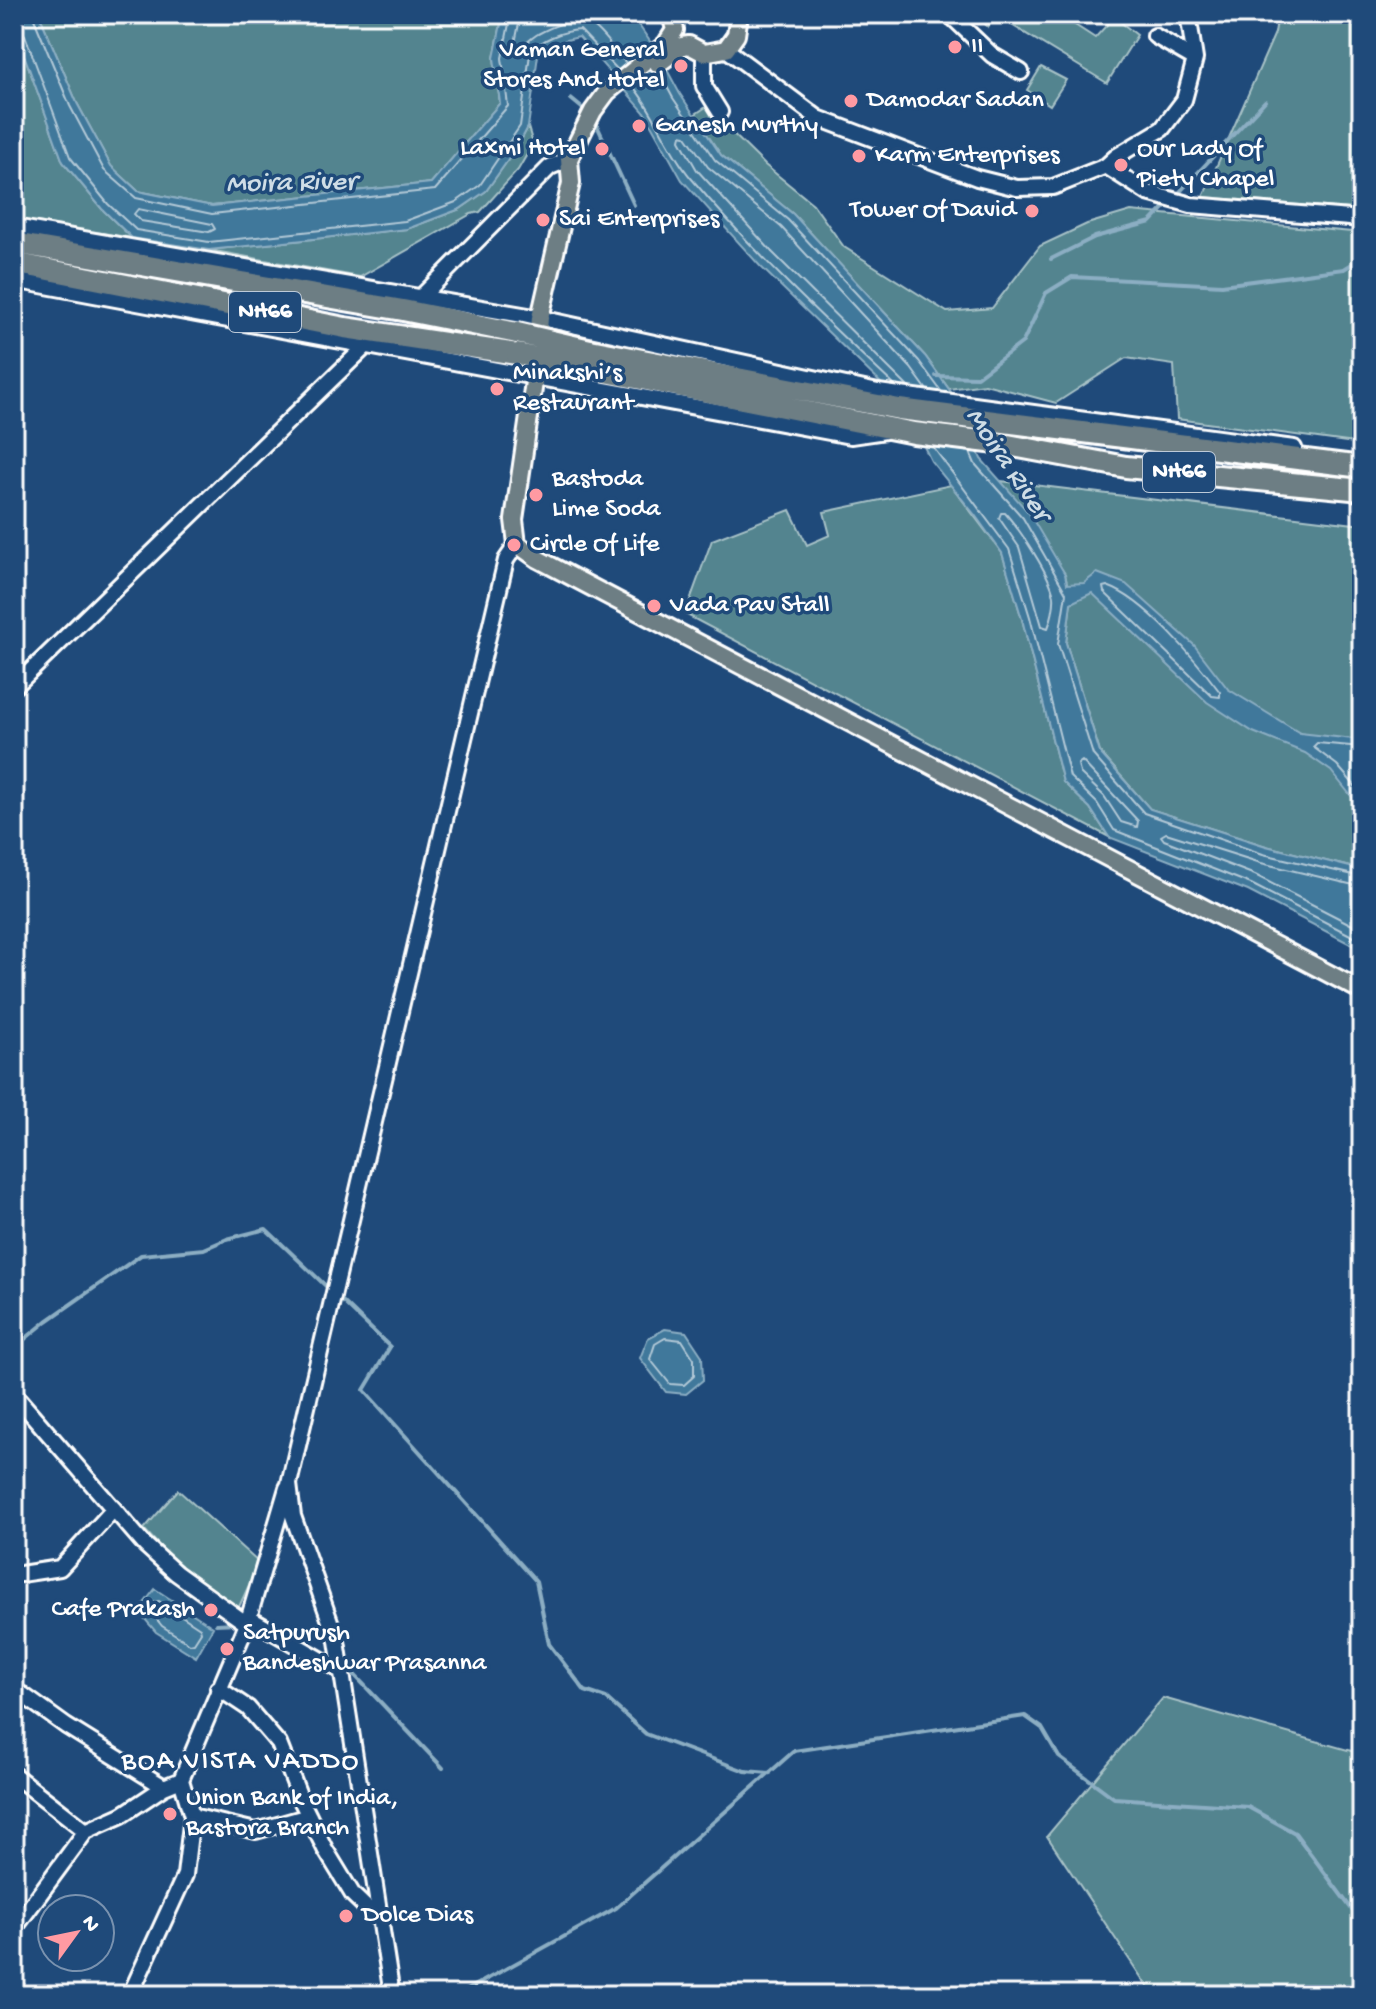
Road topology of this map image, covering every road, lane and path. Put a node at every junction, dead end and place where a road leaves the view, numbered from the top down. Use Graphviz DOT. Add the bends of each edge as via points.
graph roads {
  1 [pos="739,14"];
  2 [pos="949,14"];
  3 [pos="1188,14"];
  4 [pos="673,19"];
  5 [pos="1155,36"];
  6 [pos="683,48"];
  7 [pos="726,49"];
  8 [pos="1195,59"];
  9 [pos="1021,72"];
  10 [pos="720,112"];
  11 [pos="569,159"];
  12 [pos="1106,166"];
  13 [pos="1362,219"];
  14 [pos="14,227"];
  15 [pos="14,243"];
  16 [pos="14,263"];
  17 [pos="14,280"];
  18 [pos="421,297"];
  19 [pos="540,318"];
  20 [pos="367,345"];
  21 [pos="586,359"];
  22 [pos="535,375"];
  23 [pos="1014,416"];
  24 [pos="903,424"];
  25 [pos="1362,457"];
  26 [pos="1362,467"];
  27 [pos="1362,490"];
  28 [pos="517,544"];
  29 [pos="14,687"];
  30 [pos="1362,991"];
  31 [pos="14,1394"];
  32 [pos="289,1484"];
  33 [pos="114,1509"];
  34 [pos="14,1575"];
  35 [pos="246,1621"];
  36 [pos="340,1664"];
  37 [pos="218,1688"];
  38 [pos="14,1692"];
  39 [pos="14,1775"];
  40 [pos="181,1780"];
  41 [pos="164,1787"];
  42 [pos="192,1816"];
  43 [pos="309,1816"];
  44 [pos="86,1831"];
  45 [pos="378,1919"];
  46 [pos="14,1929"];
  47 [pos="130,1995"];
  48 [pos="392,1995"];
  1 -- 7 [label="main road" via="736,35"];
  2 -- 9 [label="street" via="992,55"];
  3 -- 8 [label="street"];
  4 -- 6 [label="main road"];
  5 -- 8 [label="street"];
  6 -- 7 [label="main road"];
  6 -- 10 [label="street"];
  6 -- 11 [label="main road" via="610,96 584,127"];
  7 -- 12 [label="street" via="818,118 977,178 1017,188 1053,187"];
  8 -- 12 [label="street" via="1184,100 1162,129"];
  11 -- 18 [label="street" via="550,167"];
  11 -- 19 [label="main road" via="571,183"];
  12 -- 13 [label="street" via="1148,193 1191,205"];
  14 -- 18 [label="street"];
  15 -- 21 [label="highway, NH66, bridge" via="517,333"];
  16 -- 21 [label="highway, NH66, bridge" via="345,328"];
  17 -- 20 [label="street"];
  18 -- 19 [label="street"];
  19 -- 22 [label="main road"];
  19 -- 23 [label="street" via="878,392"];
  20 -- 22 [label="street"];
  20 -- 29 [label="street"];
  21 -- 24 [label="highway, NH66"];
  22 -- 24 [label="street" via="851,436"];
  22 -- 28 [label="main road" via="514,520"];
  23 -- 24 [label="highway, NH66"];
  23 -- 25 [label="street"];
  23 -- 26 [label="highway, NH66"];
  24 -- 27 [label="highway, NH66" via="1126,467"];
  28 -- 30 [label="main road"];
  28 -- 32 [label="street" via="502,575"];
  31 -- 33 [label="street"];
  32 -- 35 [label="street"];
  32 -- 36 [label="street" via="293,1516 337,1641"];
  33 -- 34 [label="street" via="60,1568"];
  33 -- 35 [label="street" via="176,1573"];
  35 -- 36 [label="street"];
  35 -- 37 [label="street"];
  36 -- 45 [label="street"];
  37 -- 40 [label="street"];
  37 -- 43 [label="street" via="248,1708 279,1744"];
  38 -- 41 [label="street"];
  39 -- 44 [label="street"];
  40 -- 41 [label="street"];
  40 -- 42 [label="street"];
  41 -- 44 [label="street"];
  42 -- 43 [label="street" via="256,1831"];
  42 -- 47 [label="street" via="185,1875"];
  43 -- 45 [label="street" via="353,1895"];
  44 -- 46 [label="street"];
  45 -- 48 [label="street"];
}
